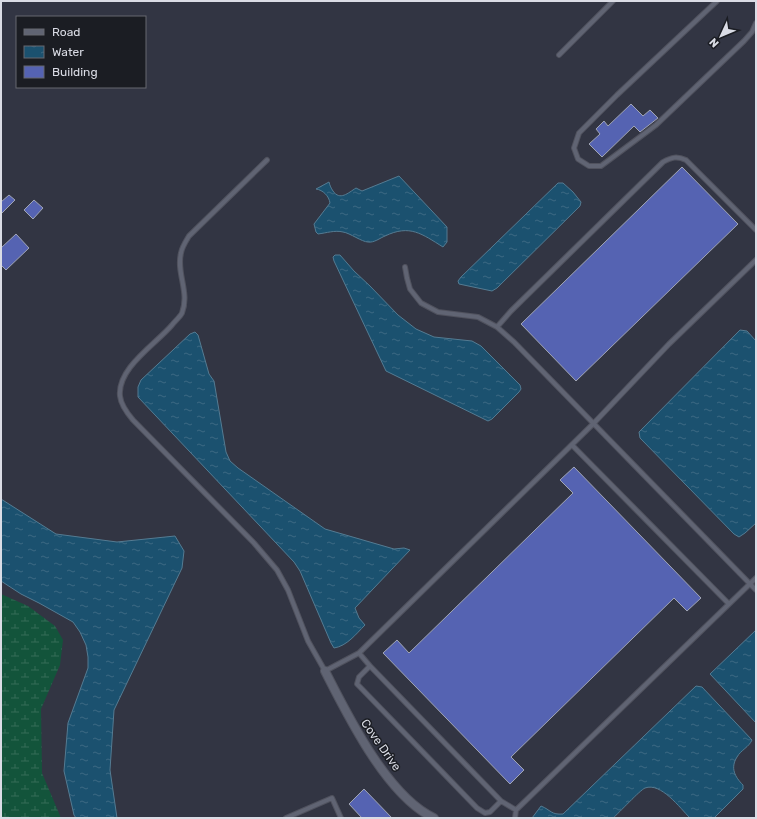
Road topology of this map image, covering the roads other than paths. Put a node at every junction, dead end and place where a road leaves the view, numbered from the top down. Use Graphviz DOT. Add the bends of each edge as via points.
graph roads {
  1 [pos="613,1"];
  2 [pos="717,1"];
  3 [pos="756,22"];
  4 [pos="559,55"];
  5 [pos="267,160"];
  6 [pos="756,230"];
  7 [pos="756,260"];
  8 [pos="405,267"];
  9 [pos="497,327"];
  10 [pos="593,424"];
  11 [pos="572,445"];
  12 [pos="756,578"];
  13 [pos="749,584"];
  14 [pos="756,590"];
  15 [pos="729,604"];
  16 [pos="359,653"];
  17 [pos="370,666"];
  18 [pos="325,671"];
  19 [pos="502,800"];
  20 [pos="516,810"];
  21 [pos="286,818"];
  22 [pos="340,818"];
  23 [pos="432,818"];
  24 [pos="515,818"];
  1 -- 4 [label="lane"];
  2 -- 3 [label="lane" via="579,133 574,148 578,158 589,166 602,166 629,146 656,125 744,41"];
  5 -- 18 [label="lane" via="189,236 181,252 180,270 186,294 182,314 140,356 122,379 120,396 123,407 133,420 254,543 277,570 288,590 308,641"];
  6 -- 9 [label="lane" via="686,160 671,157 663,162"];
  7 -- 10 [label="lane"];
  8 -- 9 [label="lane" via="410,289 422,303 438,312 478,317"];
  9 -- 10 [label="lane"];
  10 -- 11 [label="lane"];
  10 -- 13 [label="lane"];
  11 -- 15 [label="lane"];
  11 -- 16 [label="lane"];
  12 -- 13 [label="lane"];
  13 -- 14 [label="lane"];
  13 -- 15 [label="lane"];
  15 -- 20 [label="lane"];
  16 -- 17 [label="lane"];
  16 -- 18 [label="lane"];
  17 -- 19 [label="lane"];
  17 -- 19 [label="lane" via="359,677 357,684 443,774 485,813 490,812"];
  18 -- 23 [label="street, Cove Drive" via="351,723 381,768 416,808"];
  19 -- 20 [label="lane"];
  20 -- 24 [label="lane"];
  21 -- 22 [label="lane" via="332,798"];
}
